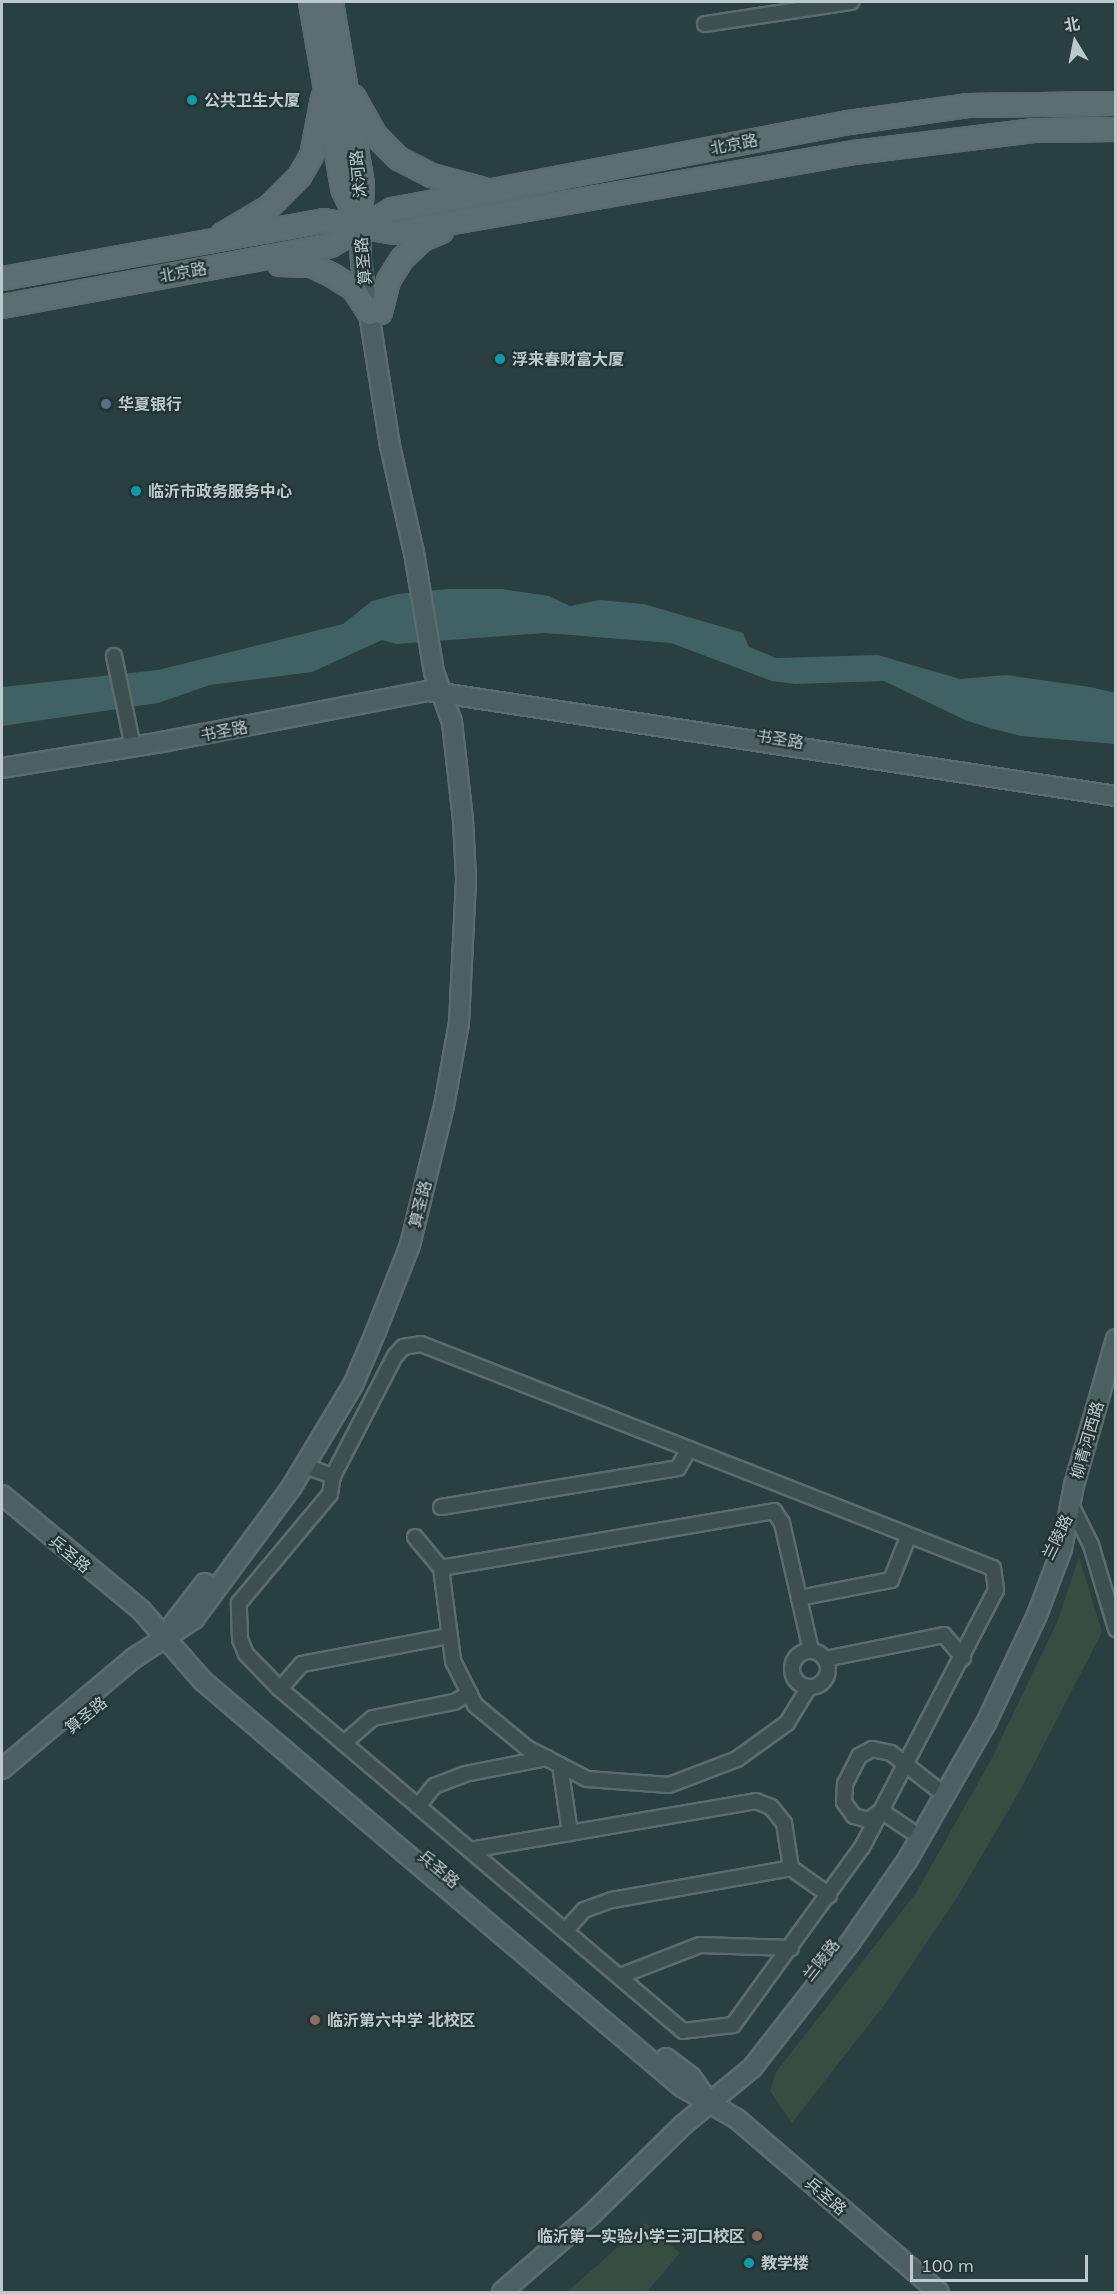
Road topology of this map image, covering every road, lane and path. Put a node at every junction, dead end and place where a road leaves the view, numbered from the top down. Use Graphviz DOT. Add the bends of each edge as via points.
graph roads {
  1 [pos="310,2"];
  2 [pos="331,2"];
  3 [pos="851,2"];
  4 [pos="705,24"];
  5 [pos="335,84"];
  6 [pos="1114,103"];
  7 [pos="1115,129"];
  8 [pos="491,190"];
  9 [pos="464,220"];
  10 [pos="360,225"];
  11 [pos="210,241"];
  12 [pos="224,265"];
  13 [pos="2,278"];
  14 [pos="2,306"];
  15 [pos="374,313"];
  16 [pos="114,659"];
  17 [pos="444,696"];
  18 [pos="133,747"];
  19 [pos="2,768"];
  20 [pos="2,777"];
  21 [pos="1116,788"];
  22 [pos="1116,796"];
  23 [pos="1116,1339"];
  24 [pos="1116,1381"];
  25 [pos="688,1449"];
  26 [pos="305,1466"];
  27 [pos="333,1476"];
  28 [pos="2,1495"];
  29 [pos="441,1507"];
  30 [pos="1072,1507"];
  31 [pos="2,1508"];
  32 [pos="909,1535"];
  33 [pos="415,1537"];
  34 [pos="441,1568"];
  35 [pos="799,1598"];
  36 [pos="1116,1629"];
  37 [pos="449,1636"];
  38 [pos="163,1639"];
  39 [pos="811,1651"];
  40 [pos="963,1658"];
  41 [pos="825,1659"];
  42 [pos="809,1687"];
  43 [pos="280,1689"];
  44 [pos="470,1693"];
  45 [pos="344,1743"];
  46 [pos="547,1758"];
  47 [pos="560,1765"];
  48 [pos="905,1766"];
  49 [pos="2,1769"];
  50 [pos="2,1782"];
  51 [pos="937,1789"];
  52 [pos="418,1806"];
  53 [pos="881,1811"];
  54 [pos="911,1831"];
  55 [pos="570,1833"];
  56 [pos="470,1850"];
  57 [pos="791,1868"];
  58 [pos="829,1895"];
  59 [pos="566,1930"];
  60 [pos="791,1948"];
  61 [pos="620,1976"];
  62 [pos="710,2104"];
  63 [pos="502,2292"];
  64 [pos="520,2292"];
  65 [pos="923,2292"];
  66 [pos="939,2292"];
  1 -- 5 [label="main road, 沭河路"];
  2 -- 5 [label="main road, 沭河路"];
  3 -- 4 [label="street"];
  5 -- 8 [label="main road" via="398,158 431,175"];
  5 -- 10 [label="main road, 沭河路" via="362,184"];
  5 -- 11 [label="main road" via="311,155 298,177 268,207"];
  6 -- 8 [label="main road, 北京路" via="967,105 849,122"];
  7 -- 9 [label="main road, 北京路" via="1033,130 854,152"];
  8 -- 10 [label="main road, 北京路" via="392,209"];
  9 -- 10 [label="main road, 北京路" via="395,232"];
  9 -- 15 [label="main road" via="422,239 401,259"];
  10 -- 11 [label="main road, 北京路" via="323,220"];
  10 -- 12 [label="main road, 北京路" via="330,245"];
  10 -- 15 [label="main road, 算圣路" via="371,261"];
  11 -- 13 [label="main road, 北京路"];
  12 -- 14 [label="main road, 北京路"];
  12 -- 15 [label="main road" via="311,265 353,288"];
  15 -- 17 [label="main road, 算圣路" via="411,496 437,652 434,672"];
  16 -- 18 [label="street"];
  17 -- 18 [label="main road, 书圣路" via="428,690"];
  17 -- 20 [label="main road, 书圣路"];
  17 -- 21 [label="main road, 书圣路" via="469,691"];
  17 -- 22 [label="main road, 书圣路"];
  17 -- 26 [label="main road, 算圣路" via="452,723 466,878 459,1023 444,1106 410,1245 353,1385"];
  17 -- 38 [label="main road, 算圣路" via="440,724 455,878 448,1021 434,1104 399,1242 343,1380 316,1428 232,1552"];
  18 -- 19 [label="main road, 书圣路"];
  23 -- 30 [label="main road, 柳青河西路" via="1074,1485"];
  24 -- 30 [label="main road, 柳青河西路" via="1085,1488"];
  25 -- 27 [label="street" via="421,1344 404,1347 395,1356"];
  25 -- 29 [label="street" via="678,1468"];
  25 -- 32 [label="street"];
  26 -- 27 [label="street"];
  26 -- 38 [label="main road, 算圣路" via="194,1619"];
  27 -- 43 [label="street" via="330,1494 239,1603 240,1639 246,1654"];
  28 -- 38 [label="main road, 兵圣路" via="141,1610"];
  30 -- 36 [label="street" via="1091,1545"];
  30 -- 51 [label="main road, 兰陵路" via="1051,1546 999,1670"];
  30 -- 62 [label="main road, 兰陵路" via="1062,1549 1037,1616 947,1794 849,1944 752,2068"];
  31 -- 38 [label="main road, 兵圣路" via="110,1600"];
  32 -- 35 [label="street" via="891,1580"];
  32 -- 40 [label="street" via="993,1568 996,1590"];
  33 -- 34 [label="street"];
  34 -- 35 [label="street" via="774,1511 782,1523"];
  34 -- 37 [label="street"];
  35 -- 39 [label="street"];
  37 -- 43 [label="street" via="302,1664"];
  37 -- 44 [label="street" via="453,1661"];
  38 -- 49 [label="main road, 算圣路" via="134,1658"];
  38 -- 50 [label="main road, 算圣路" via="111,1695"];
  38 -- 62 [label="main road, 兵圣路" via="192,1657 442,1872 691,2077"];
  39 -- 41 [label="street"];
  39 -- 42 [label="street" via="799,1655 792,1666 796,1680"];
  40 -- 41 [label="street" via="944,1635"];
  40 -- 48 [label="street"];
  41 -- 42 [label="street" via="826,1678"];
  42 -- 47 [label="street" via="787,1723 737,1759 669,1785 587,1779"];
  43 -- 45 [label="street"];
  44 -- 45 [label="street" via="454,1702 373,1718"];
  44 -- 46 [label="street" via="475,1705 527,1748"];
  45 -- 52 [label="street"];
  46 -- 47 [label="street"];
  46 -- 52 [label="street" via="454,1778 434,1786"];
  47 -- 55 [label="street"];
  48 -- 51 [label="street"];
  48 -- 53 [label="street"];
  48 -- 53 [label="street" via="891,1753 872,1749 859,1756 845,1784 844,1802 854,1816 867,1820"];
  51 -- 54 [label="main road, 兰陵路"];
  52 -- 56 [label="street"];
  53 -- 54 [label="street"];
  53 -- 58 [label="street"];
  54 -- 62 [label="main road, 兰陵路" via="839,1937"];
  55 -- 56 [label="street"];
  55 -- 57 [label="street" via="756,1801 771,1807 784,1823"];
  56 -- 59 [label="street"];
  57 -- 58 [label="street"];
  57 -- 59 [label="street" via="612,1900 584,1910"];
  58 -- 60 [label="street"];
  59 -- 61 [label="street"];
  60 -- 61 [label="street" via="700,1945"];
  60 -- 61 [label="street" via="733,2025 683,2031"];
  62 -- 63 [label="main road, 兰陵路"];
  62 -- 64 [label="main road, 兰陵路" via="693,2133"];
  62 -- 65 [label="main road, 兵圣路"];
  62 -- 66 [label="main road, 兵圣路" via="738,2119"];
}
